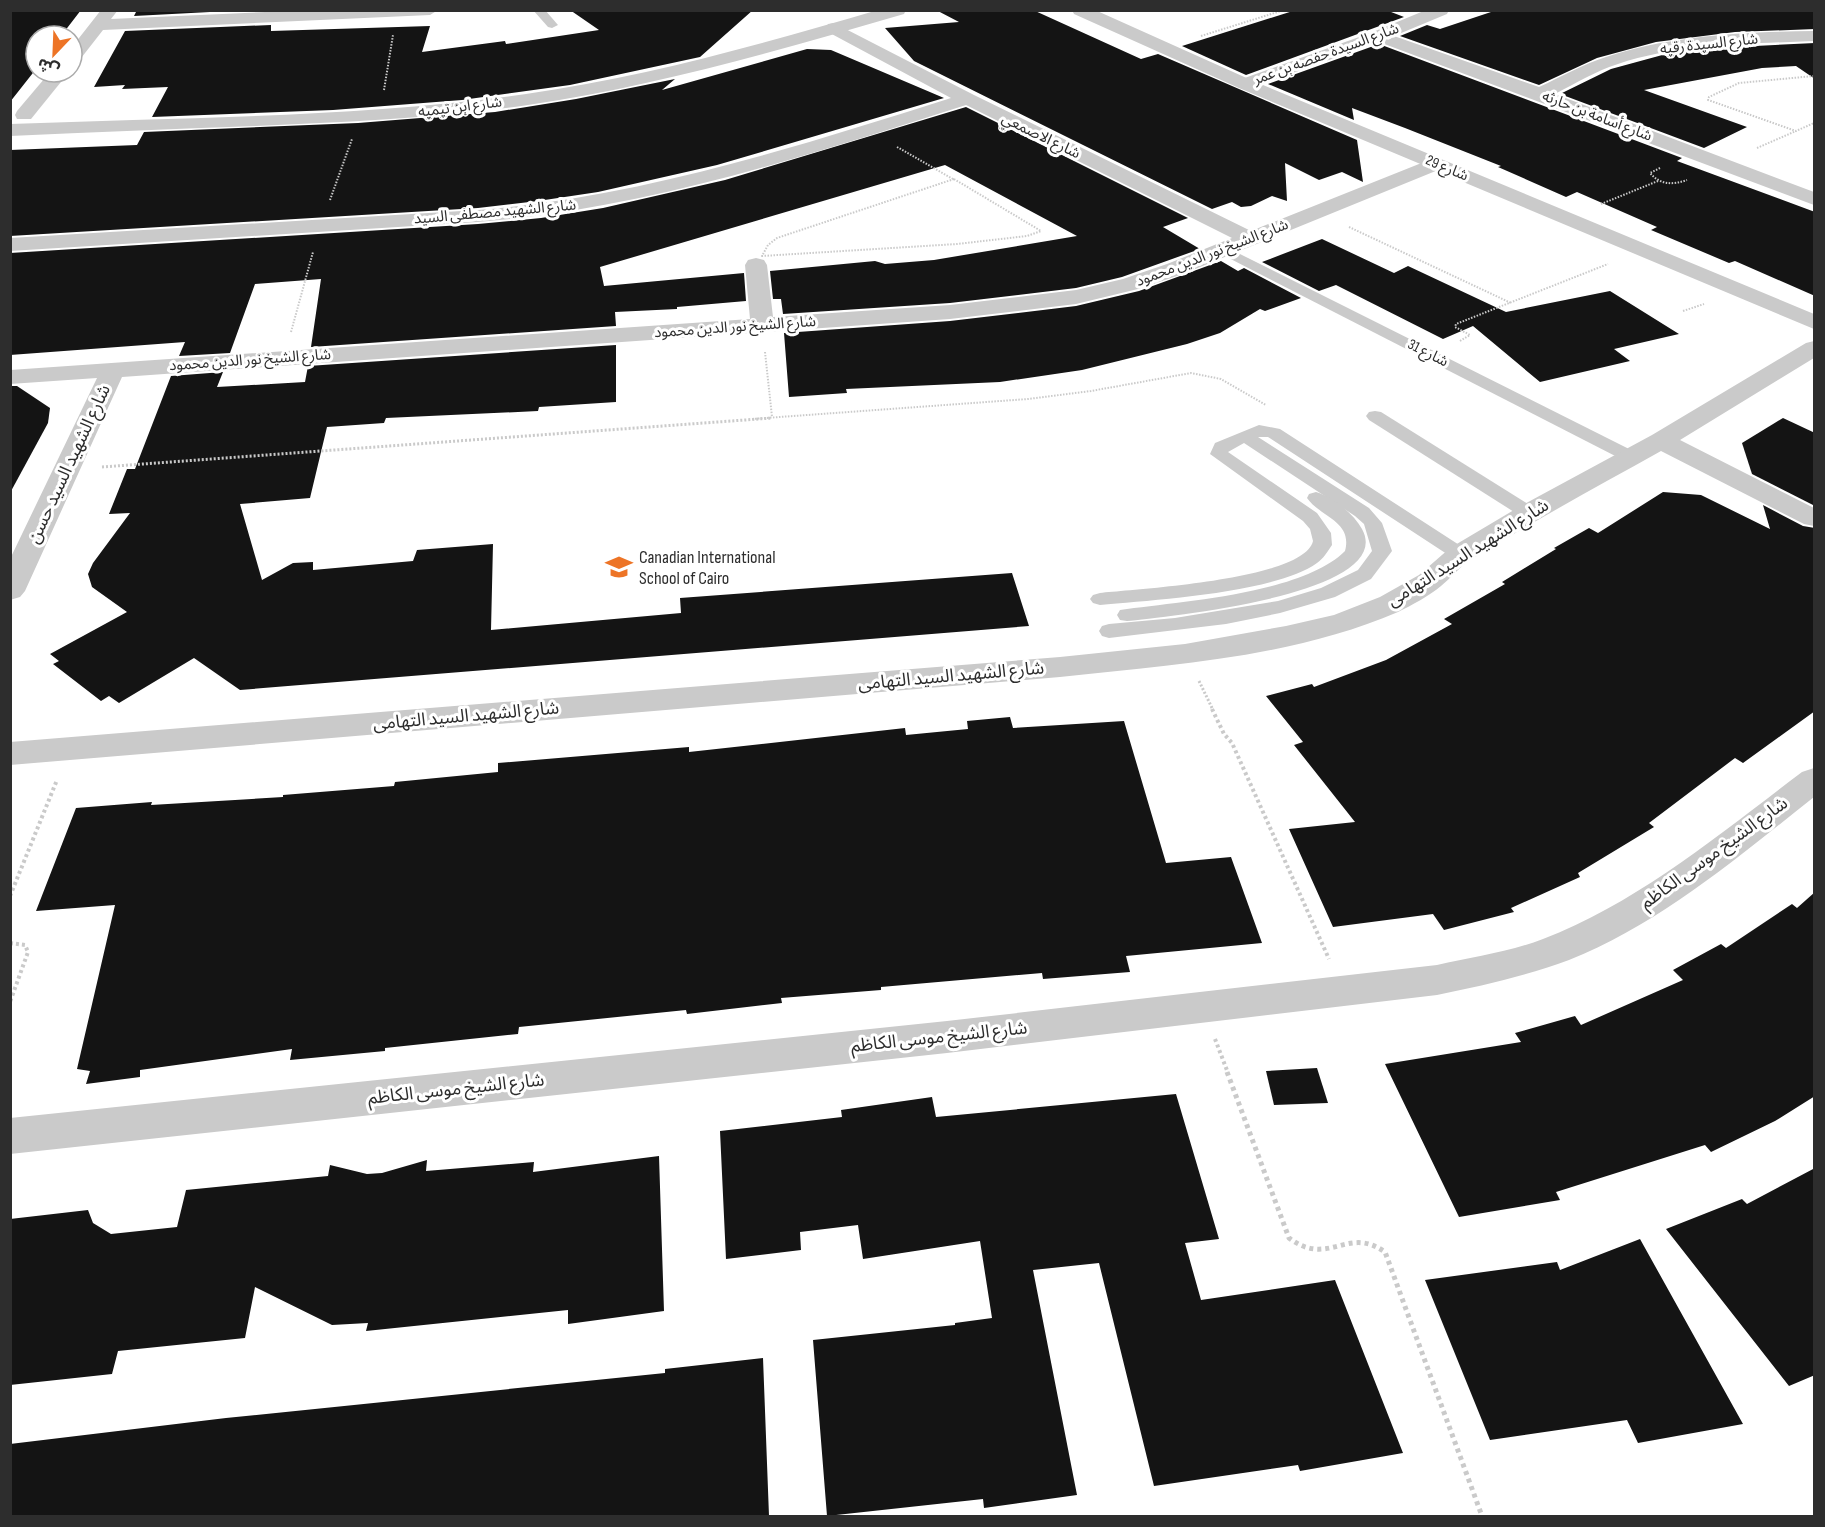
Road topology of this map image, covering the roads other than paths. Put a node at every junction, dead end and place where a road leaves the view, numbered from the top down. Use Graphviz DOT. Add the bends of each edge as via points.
graph roads {
  1 [pos="110,10"];
  2 [pos="430,10"];
  3 [pos="538,10"];
  4 [pos="843,10"];
  5 [pos="898,10"];
  6 [pos="1080,10"];
  7 [pos="1441,10"];
  8 [pos="397,12"];
  9 [pos="552,24"];
  10 [pos="99,26"];
  11 [pos="834,28"];
  12 [pos="1378,36"];
  13 [pos="1815,36"];
  14 [pos="84,44"];
  15 [pos="48,84"];
  16 [pos="1245,84"];
  17 [pos="1540,94"];
  18 [pos="967,99"];
  19 [pos="17,116"];
  20 [pos="10,130"];
  21 [pos="1436,164"];
  22 [pos="1815,199"];
  23 [pos="1250,239"];
  24 [pos="10,245"];
  25 [pos="1224,250"];
  26 [pos="756,266"];
  27 [pos="1815,322"];
  28 [pos="762,325"];
  29 [pos="1815,348"];
  30 [pos="113,370"];
  31 [pos="10,377"];
  32 [pos="1375,416"];
  33 [pos="1239,439"];
  34 [pos="1661,441"];
  35 [pos="1631,457"];
  36 [pos="1528,513"];
  37 [pos="1815,518"];
  38 [pos="1460,554"];
  39 [pos="10,591"];
  40 [pos="1105,616"];
  41 [pos="10,754"];
  42 [pos="1815,780"];
  43 [pos="10,1136"];
  1 -- 10 [label="street"];
  2 -- 8 [label="street"];
  3 -- 9 [label="lane"];
  4 -- 19 [label="street, شارع ابن تيميه" via="602,73 483,92"];
  5 -- 11 [label="street, شارع ابن تيميه"];
  6 -- 16 [label="street, شارع 29"];
  7 -- 12 [label="street, شارع السيدة حفصه بن عمر"];
  8 -- 10 [label="street"];
  10 -- 14 [label="street"];
  11 -- 18 [label="street, شارع الاصمعي"];
  11 -- 20 [label="street, شارع ابن تيميه" via="646,76 550,96 457,108 361,116"];
  12 -- 16 [label="street, شارع السيدة حفصه بن عمر"];
  12 -- 17 [label="street, شارع أسامة بن حارثه"];
  13 -- 17 [label="street, شارع السيدة رقيه" via="1718,40 1652,50 1610,61"];
  15 -- 19 [label="street"];
  16 -- 21 [label="street, شارع 29"];
  17 -- 22 [label="street, شارع أسامة بن حارثه"];
  18 -- 23 [label="street, شارع الاصمعي"];
  18 -- 24 [label="street, شارع الشهيد مصطفى السيد" via="672,184 549,210"];
  21 -- 23 [label="street, شارع الشيخ نور الدين محمود"];
  21 -- 27 [label="street, شارع 29"];
  23 -- 25 [label="street, شارع الشيخ نور الدين محمود"];
  25 -- 28 [label="street, شارع الشيخ نور الدين محمود" via="1141,280 1076,297 996,308"];
  25 -- 35 [label="lane, شارع 31"];
  26 -- 28 [label="street"];
  28 -- 30 [label="street, شارع الشيخ نور الدين محمود"];
  29 -- 34 [label="street, شارع الشهيد السيد التهامى"];
  30 -- 31 [label="street, شارع الشيخ نور الدين محمود"];
  30 -- 39 [label="street, شارع الشهيد السيد حسن"];
  32 -- 36 [label="lane"];
  33 -- 38 [label="lane" via="1259,430 1274,432"];
  33 -- 40 [label="lane" via="1221,447 1220,454 1310,517 1321,531 1322,546 1314,559 1267,577"];
  33 -- 40 [label="lane" via="1349,524 1356,538 1354,553 1344,565 1280,590 1175,609"];
  33 -- 40 [label="lane" via="1356,507 1374,525 1382,544 1377,564 1350,582 1294,604 1188,624"];
  34 -- 35 [label="street, شارع الشهيد السيد التهامى"];
  34 -- 37 [label="street"];
  35 -- 36 [label="street, شارع الشهيد السيد التهامى"];
  36 -- 38 [label="street, شارع الشهيد السيد التهامى"];
  38 -- 41 [label="street, شارع الشهيد السيد التهامى" via="1429,581 1390,604 1342,623 1185,654"];
  42 -- 43 [label="street, شارع الشيخ موسى الكاظم" via="1646,904 1571,943 1507,965 1437,980 947,1037"];
}
